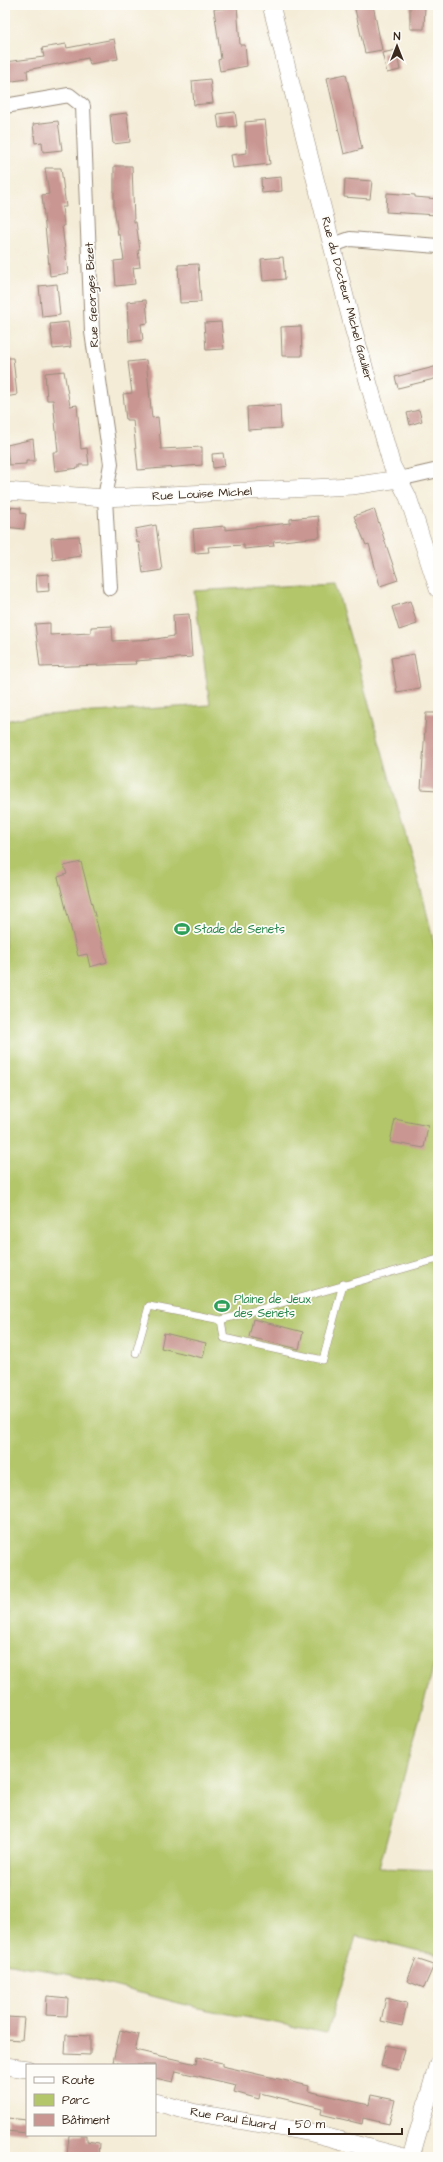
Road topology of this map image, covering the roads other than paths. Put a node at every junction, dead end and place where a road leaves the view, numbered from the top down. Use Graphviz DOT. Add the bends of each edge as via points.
graph roads {
  1 [pos="271,5"];
  2 [pos="5,106"];
  3 [pos="333,245"];
  4 [pos="438,246"];
  5 [pos="438,470"];
  6 [pos="399,480"];
  7 [pos="5,491"];
  8 [pos="105,498"];
  9 [pos="110,588"];
  10 [pos="438,589"];
  11 [pos="438,1259"];
  12 [pos="343,1284"];
  13 [pos="221,1320"];
  14 [pos="136,1353"];
  15 [pos="438,2063"];
  16 [pos="5,2066"];
  17 [pos="26,2069"];
  18 [pos="156,2102"];
  19 [pos="404,2157"];
  20 [pos="411,2157"];
  1 -- 3 [label="street, Rue du Docteur Michel Gaulier"];
  2 -- 8 [label="street, Rue Georges Bizet" via="69,95 83,106 92,332 111,464"];
  3 -- 4 [label="street" via="350,239"];
  3 -- 6 [label="street, Rue du Docteur Michel Gaulier" via="352,324 392,466"];
  5 -- 6 [label="street"];
  6 -- 8 [label="street, Rue Louise Michel" via="352,486"];
  6 -- 10 [label="street, Rue du Docteur Michel Gaulier" via="408,497"];
  7 -- 8 [label="street, Rue Louise Michel"];
  8 -- 9 [label="street, Rue Georges Bizet"];
  11 -- 12 [label="lane"];
  12 -- 13 [label="lane"];
  12 -- 13 [label="lane" via="323,1360 224,1338"];
  13 -- 14 [label="lane" via="149,1306"];
  15 -- 20 [label="street"];
  16 -- 17 [label="street"];
  18 -- 19 [label="street, Rue Paul Éluard" via="192,2112 312,2133"];
}
